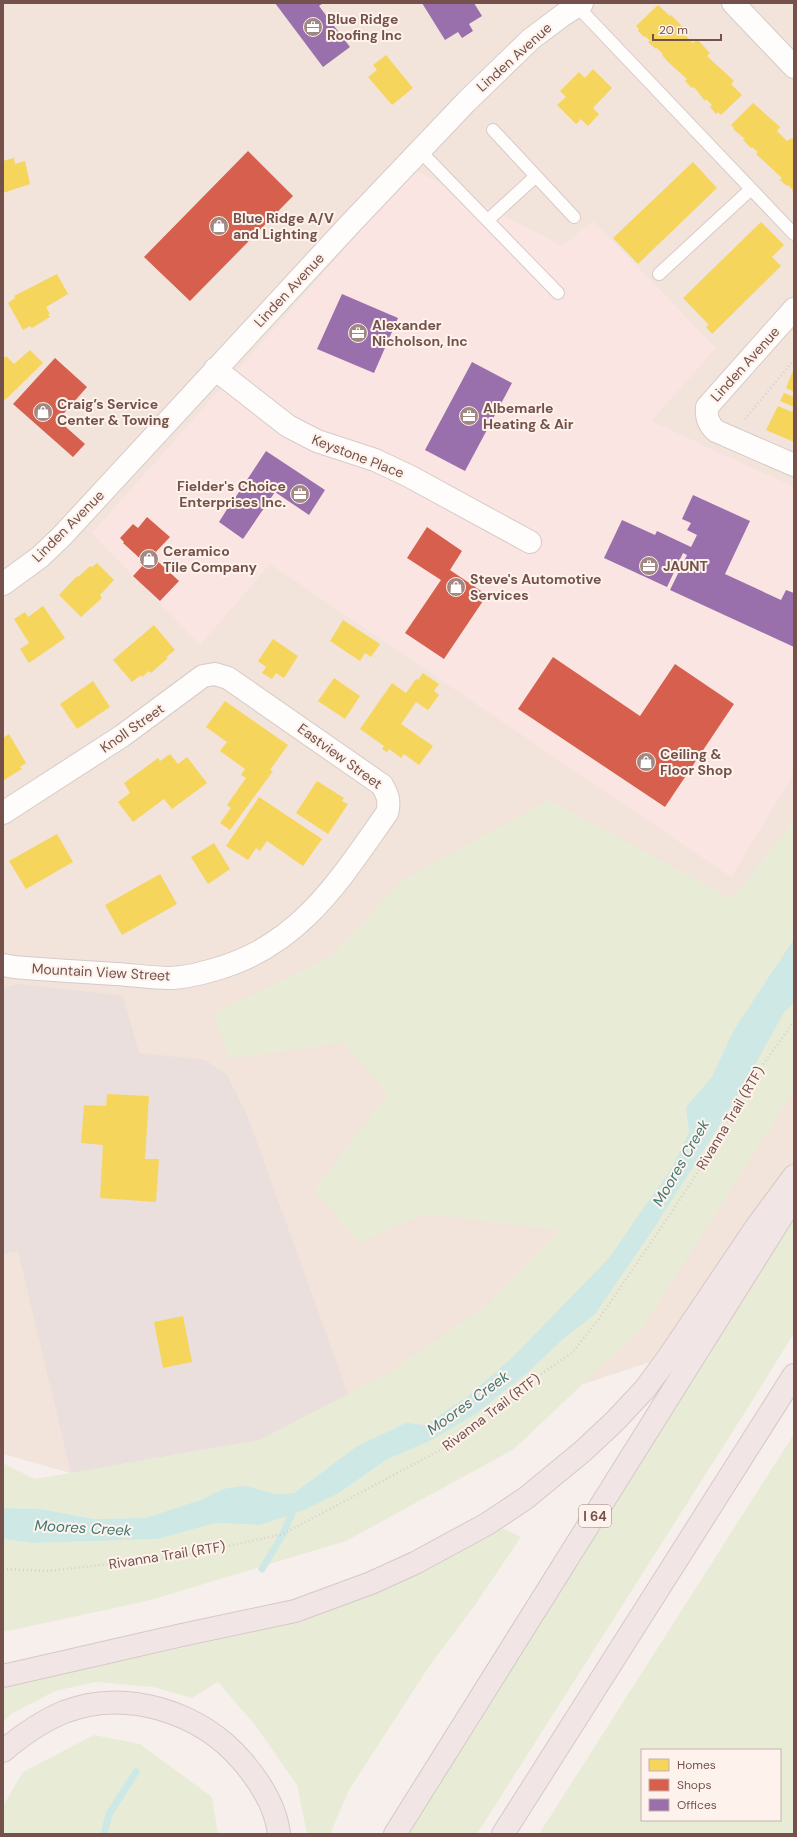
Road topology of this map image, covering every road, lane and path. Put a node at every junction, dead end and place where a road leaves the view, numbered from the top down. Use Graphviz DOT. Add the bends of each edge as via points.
graph roads {
  1 [pos="733,3"];
  2 [pos="580,4"];
  3 [pos="794,67"];
  4 [pos="493,130"];
  5 [pos="419,150"];
  6 [pos="536,176"];
  7 [pos="750,188"];
  8 [pos="574,217"];
  9 [pos="488,220"];
  10 [pos="794,234"];
  11 [pos="659,274"];
  12 [pos="558,293"];
  13 [pos="794,309"];
  14 [pos="794,360"];
  15 [pos="215,369"];
  16 [pos="740,425"];
  17 [pos="794,465"];
  18 [pos="530,542"];
  19 [pos="3,584"];
  20 [pos="262,701"];
  21 [pos="3,813"];
  22 [pos="379,824"];
  23 [pos="3,965"];
  24 [pos="794,1021"];
  25 [pos="794,1176"];
  26 [pos="794,1197"];
  27 [pos="794,1375"];
  28 [pos="3,1569"];
  29 [pos="3,1676"];
  30 [pos="3,1752"];
  31 [pos="279,1834"];
  32 [pos="395,1834"];
  33 [pos="503,1834"];
  1 -- 3 [label="street"];
  2 -- 5 [label="street, Linden Avenue" via="531,39"];
  2 -- 7 [label="lane"];
  4 -- 6 [label="lane"];
  5 -- 9 [label="lane"];
  5 -- 15 [label="street, Linden Avenue"];
  6 -- 8 [label="lane"];
  6 -- 9 [label="lane"];
  7 -- 10 [label="lane"];
  7 -- 11 [label="lane"];
  9 -- 12 [label="lane"];
  13 -- 17 [label="street, Linden Avenue" via="706,407 706,416 716,431"];
  14 -- 16 [label="path"];
  15 -- 18 [label="street, Keystone Place" via="288,426 317,441 375,460 409,476"];
  15 -- 19 [label="street, Linden Avenue" via="62,536 40,557"];
  20 -- 21 [label="street, Knoll Street" via="228,678 215,674 203,676 122,736"];
  20 -- 22 [label="street, Eastview Street" via="382,785 388,795 389,806"];
  22 -- 23 [label="street, Mountain View Street" via="350,867 314,909 283,937 260,952 229,966 170,978"];
  24 -- 28 [label="path, Rivanna Trail (RTF)" via="762,1066 677,1204 599,1319 572,1353 448,1446 283,1534 198,1554 48,1571"];
  25 -- 29 [label="highway" via="645,1389 583,1451 526,1498 487,1524 371,1583 295,1611"];
  26 -- 32 [label="highway, I 64"];
  27 -- 33 [label="highway"];
  30 -- 31 [label="highway" via="24,1733 65,1712 94,1705 123,1703 158,1708 180,1715 210,1732 237,1754 255,1776 269,1800"];
}
